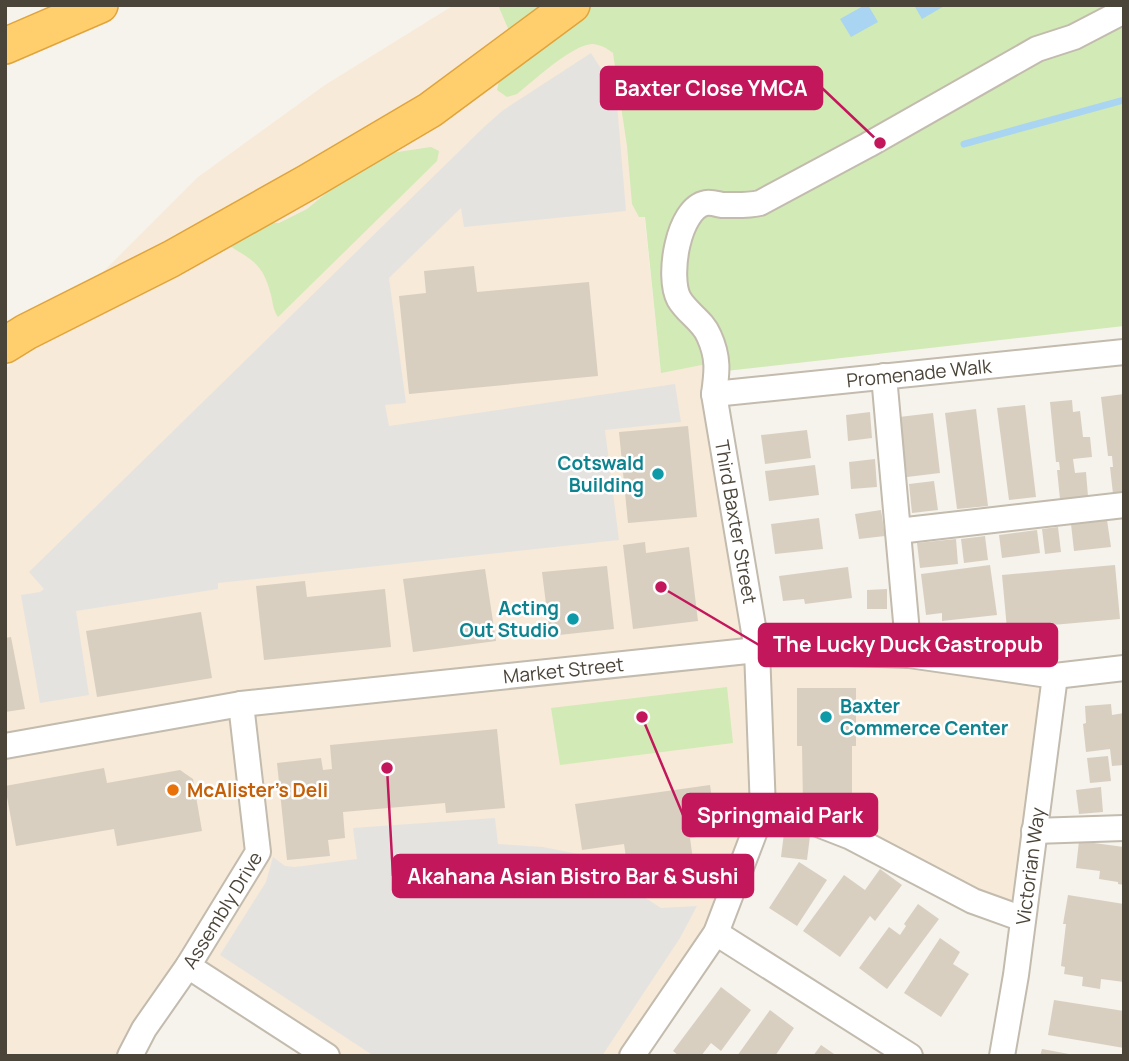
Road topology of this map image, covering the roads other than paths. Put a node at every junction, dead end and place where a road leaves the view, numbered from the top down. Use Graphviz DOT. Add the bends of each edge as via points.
graph roads {
  1 [pos="100,5"];
  2 [pos="572,5"];
  3 [pos="1124,11"];
  4 [pos="5,46"];
  5 [pos="5,345"];
  6 [pos="1124,352"];
  7 [pos="884,376"];
  8 [pos="714,394"];
  9 [pos="1124,505"];
  10 [pos="898,531"];
  11 [pos="757,650"];
  12 [pos="908,656"];
  13 [pos="1124,668"];
  14 [pos="1055,676"];
  15 [pos="241,705"];
  16 [pos="5,747"];
  17 [pos="763,810"];
  18 [pos="1124,828"];
  19 [pos="1034,831"];
  20 [pos="1023,919"];
  21 [pos="716,933"];
  22 [pos="188,966"];
  23 [pos="130,1056"];
  24 [pos="327,1056"];
  25 [pos="632,1056"];
  26 [pos="910,1056"];
  27 [pos="1002,1056"];
  1 -- 4 [label="highway"];
  2 -- 5 [label="highway" via="430,110 171,259"];
  3 -- 8 [label="street, Third Baxter Street" via="1074,37 1037,49 760,203 706,203 695,209 686,222 673,267 684,307 709,335 717,362"];
  6 -- 7 [label="street, Promenade Walk"];
  7 -- 8 [label="street, Promenade Walk"];
  7 -- 10 [label="street"];
  8 -- 11 [label="street, Third Baxter Street"];
  9 -- 10 [label="street"];
  10 -- 12 [label="street"];
  11 -- 12 [label="street, Market Street"];
  11 -- 15 [label="street, Market Street"];
  11 -- 17 [label="street, Third Baxter Street"];
  12 -- 14 [label="street, Market Street"];
  13 -- 14 [label="street, Market Street"];
  14 -- 19 [label="street, Victorian Way"];
  15 -- 16 [label="street, Market Street"];
  15 -- 22 [label="street, Assembly Drive" via="258,852"];
  17 -- 20 [label="street" via="787,812 851,838 972,901"];
  17 -- 21 [label="street"];
  18 -- 19 [label="street"];
  19 -- 20 [label="street, Victorian Way"];
  20 -- 27 [label="street, Victorian Way"];
  21 -- 25 [label="street"];
  21 -- 26 [label="street"];
  22 -- 23 [label="street, Assembly Drive"];
  22 -- 24 [label="street"];
}
